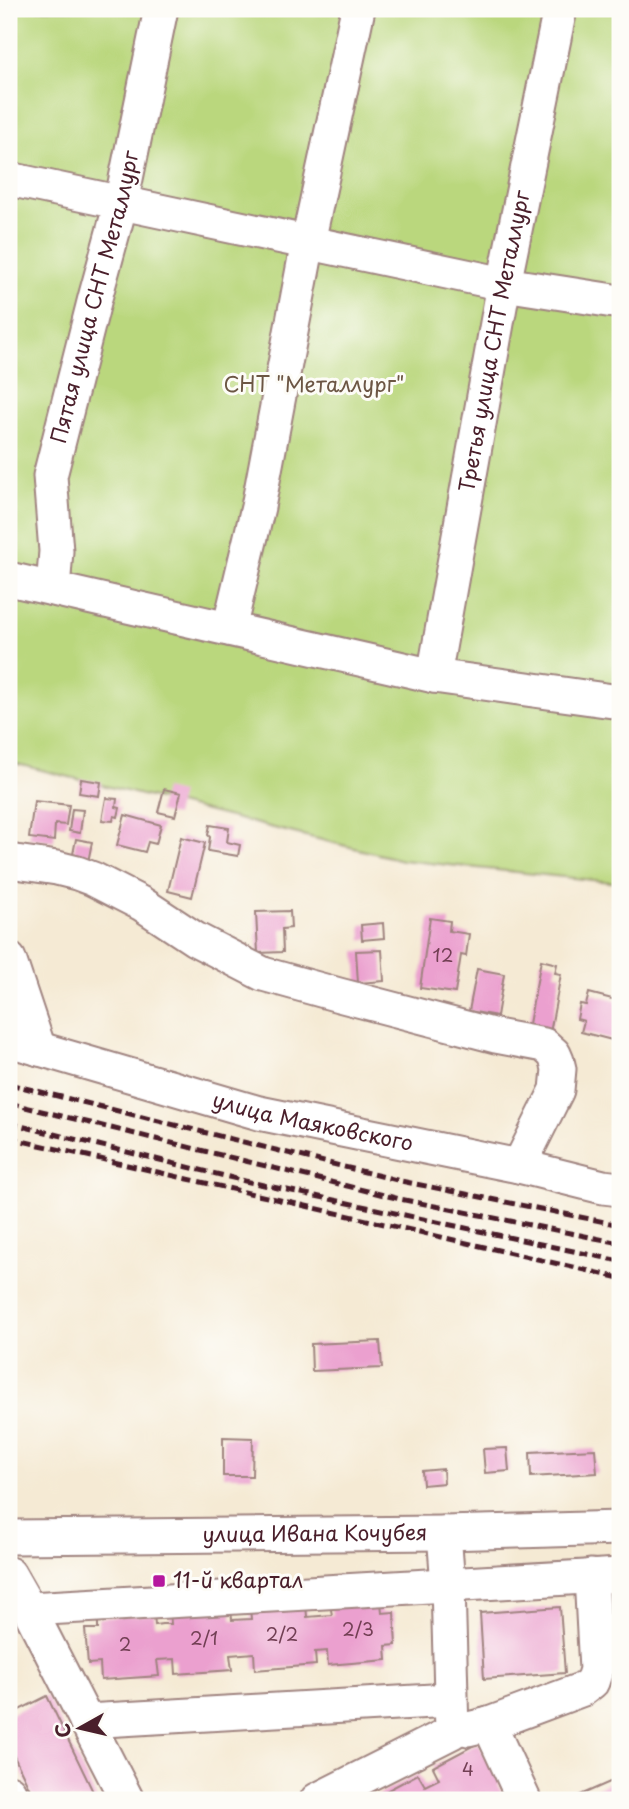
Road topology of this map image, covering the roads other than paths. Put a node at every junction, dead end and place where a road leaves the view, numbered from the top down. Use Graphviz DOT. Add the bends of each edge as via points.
graph roads {
  1 [pos="161,9"];
  2 [pos="358,9"];
  3 [pos="560,9"];
  4 [pos="9,179"];
  5 [pos="121,202"];
  6 [pos="308,242"];
  7 [pos="505,284"];
  8 [pos="620,302"];
  9 [pos="9,579"];
  10 [pos="53,589"];
  11 [pos="229,629"];
  12 [pos="434,676"];
  13 [pos="620,702"];
  14 [pos="9,862"];
  15 [pos="9,959"];
  16 [pos="24,1045"];
  17 [pos="519,1166"];
  18 [pos="620,1189"];
  19 [pos="620,1528"];
  20 [pos="444,1533"];
  21 [pos="9,1537"];
  22 [pos="9,1574"];
  23 [pos="606,1575"];
  24 [pos="448,1585"];
  25 [pos="29,1609"];
  26 [pos="451,1716"];
  27 [pos="86,1721"];
  28 [pos="489,1724"];
  29 [pos="9,1792"];
  30 [pos="13,1800"];
  31 [pos="127,1800"];
  32 [pos="317,1800"];
  33 [pos="524,1800"];
  1 -- 5 [label="street, Пятая улица СНТ Металлург"];
  2 -- 6 [label="street"];
  3 -- 7 [label="street, Третья улица СНТ Металлург"];
  4 -- 5 [label="street"];
  5 -- 6 [label="street"];
  5 -- 10 [label="street, Пятая улица СНТ Металлург" via="50,476 56,551"];
  6 -- 7 [label="street"];
  6 -- 11 [label="street" via="258,507"];
  7 -- 8 [label="street"];
  7 -- 12 [label="street, Третья улица СНТ Металлург"];
  9 -- 10 [label="street"];
  10 -- 11 [label="street"];
  11 -- 12 [label="street"];
  12 -- 13 [label="street"];
  14 -- 17 [label="street" via="93,878 263,974 544,1045 557,1061 556,1090"];
  15 -- 16 [label="street"];
  16 -- 17 [label="street, улица Маяковского" via="259,1113"];
  17 -- 18 [label="street, улица Маяковского"];
  19 -- 20 [label="street, улица Ивана Кочубея"];
  20 -- 21 [label="street, улица Ивана Кочубея"];
  20 -- 24 [label="street"];
  22 -- 25 [label="street"];
  23 -- 24 [label="street"];
  23 -- 28 [label="street" via="592,1682"];
  24 -- 25 [label="street"];
  24 -- 26 [label="street"];
  25 -- 27 [label="street"];
  26 -- 27 [label="street"];
  26 -- 28 [label="street"];
  26 -- 32 [label="street"];
  27 -- 31 [label="street"];
  28 -- 33 [label="street"];
  29 -- 30 [label="street"];
}
